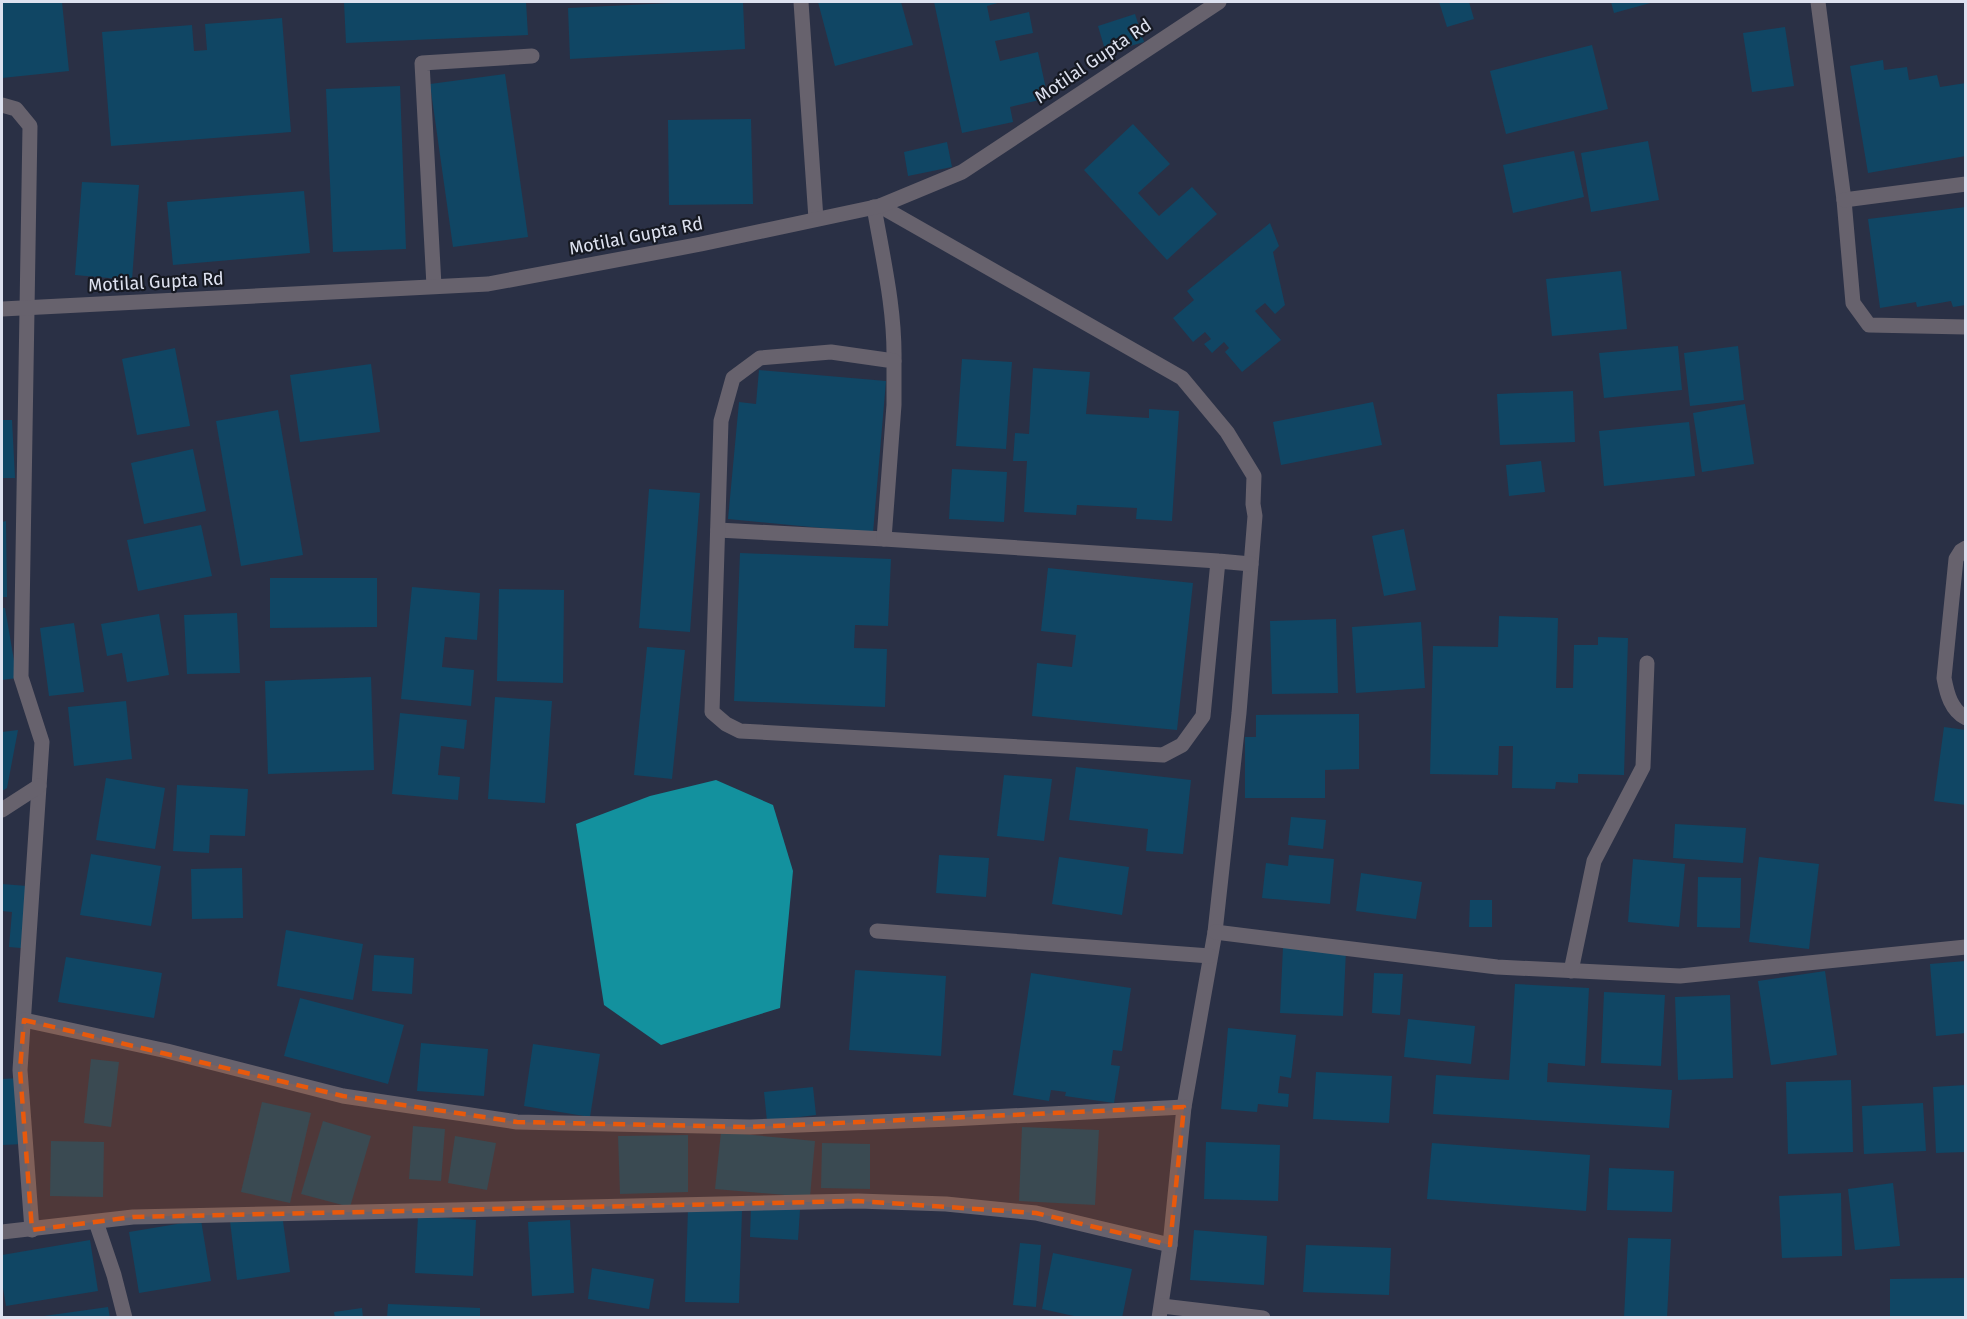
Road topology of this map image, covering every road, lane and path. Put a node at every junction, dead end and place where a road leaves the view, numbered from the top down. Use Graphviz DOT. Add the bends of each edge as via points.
graph roads {
  1 [pos="801,2"];
  2 [pos="1219,2"];
  3 [pos="1818,2"];
  4 [pos="532,56"];
  5 [pos="2,105"];
  6 [pos="1965,184"];
  7 [pos="1844,200"];
  8 [pos="877,207"];
  9 [pos="816,219"];
  10 [pos="434,286"];
  11 [pos="2,309"];
  12 [pos="26,309"];
  13 [pos="1965,327"];
  14 [pos="894,361"];
  15 [pos="718,530"];
  16 [pos="885,539"];
  17 [pos="1965,548"];
  18 [pos="1218,561"];
  19 [pos="1251,564"];
  20 [pos="1647,663"];
  21 [pos="1965,718"];
  22 [pos="39,786"];
  23 [pos="2,810"];
  24 [pos="877,931"];
  25 [pos="1215,933"];
  26 [pos="1965,947"];
  27 [pos="1210,956"];
  28 [pos="1571,970"];
  29 [pos="24,1020"];
  30 [pos="1184,1107"];
  31 [pos="96,1221"];
  32 [pos="32,1230"];
  33 [pos="2,1232"];
  34 [pos="1170,1245"];
  35 [pos="1160,1312"];
  36 [pos="124,1317"];
  37 [pos="1263,1317"];
  1 -- 9 [label="street"];
  2 -- 8 [label="street, Motilal Gupta Rd" via="962,172"];
  3 -- 7 [label="street"];
  4 -- 10 [label="street" via="422,63"];
  5 -- 12 [label="street" via="16,109 30,126"];
  6 -- 7 [label="street"];
  7 -- 13 [label="street" via="1853,303 1869,325"];
  8 -- 9 [label="street, Motilal Gupta Rd"];
  8 -- 14 [label="street" via="895,333"];
  8 -- 19 [label="street" via="1182,378 1227,432 1254,476"];
  9 -- 10 [label="street, Motilal Gupta Rd" via="488,284"];
  10 -- 12 [label="street, Motilal Gupta Rd"];
  11 -- 12 [label="street, Motilal Gupta Rd"];
  12 -- 22 [label="street" via="21,677 42,742"];
  14 -- 15 [label="street" via="831,352 760,358 733,378 721,421"];
  14 -- 16 [label="street"];
  15 -- 16 [label="street"];
  15 -- 18 [label="street" via="712,712 740,731 1163,755 1182,745 1203,717"];
  16 -- 18 [label="street"];
  17 -- 21 [label="street" via="1956,559 1944,678 1957,713"];
  18 -- 19 [label="street"];
  19 -- 25 [label="street"];
  20 -- 28 [label="street" via="1643,767 1594,861"];
  22 -- 23 [label="street"];
  22 -- 29 [label="street"];
  24 -- 27 [label="street"];
  25 -- 27 [label="street"];
  25 -- 28 [label="street" via="1497,967"];
  26 -- 28 [label="street" via="1680,976"];
  27 -- 30 [label="street"];
  29 -- 30 [label="street" via="343,1096 517,1122 750,1127"];
  29 -- 32 [label="street" via="20,1070"];
  30 -- 34 [label="street"];
  31 -- 32 [label="street"];
  31 -- 34 [label="street" via="133,1217 858,1201 946,1204 1036,1214"];
  31 -- 36 [label="street"];
  32 -- 33 [label="street"];
  34 -- 35 [label="street"];
  35 -- 37 [label="street"];
}
